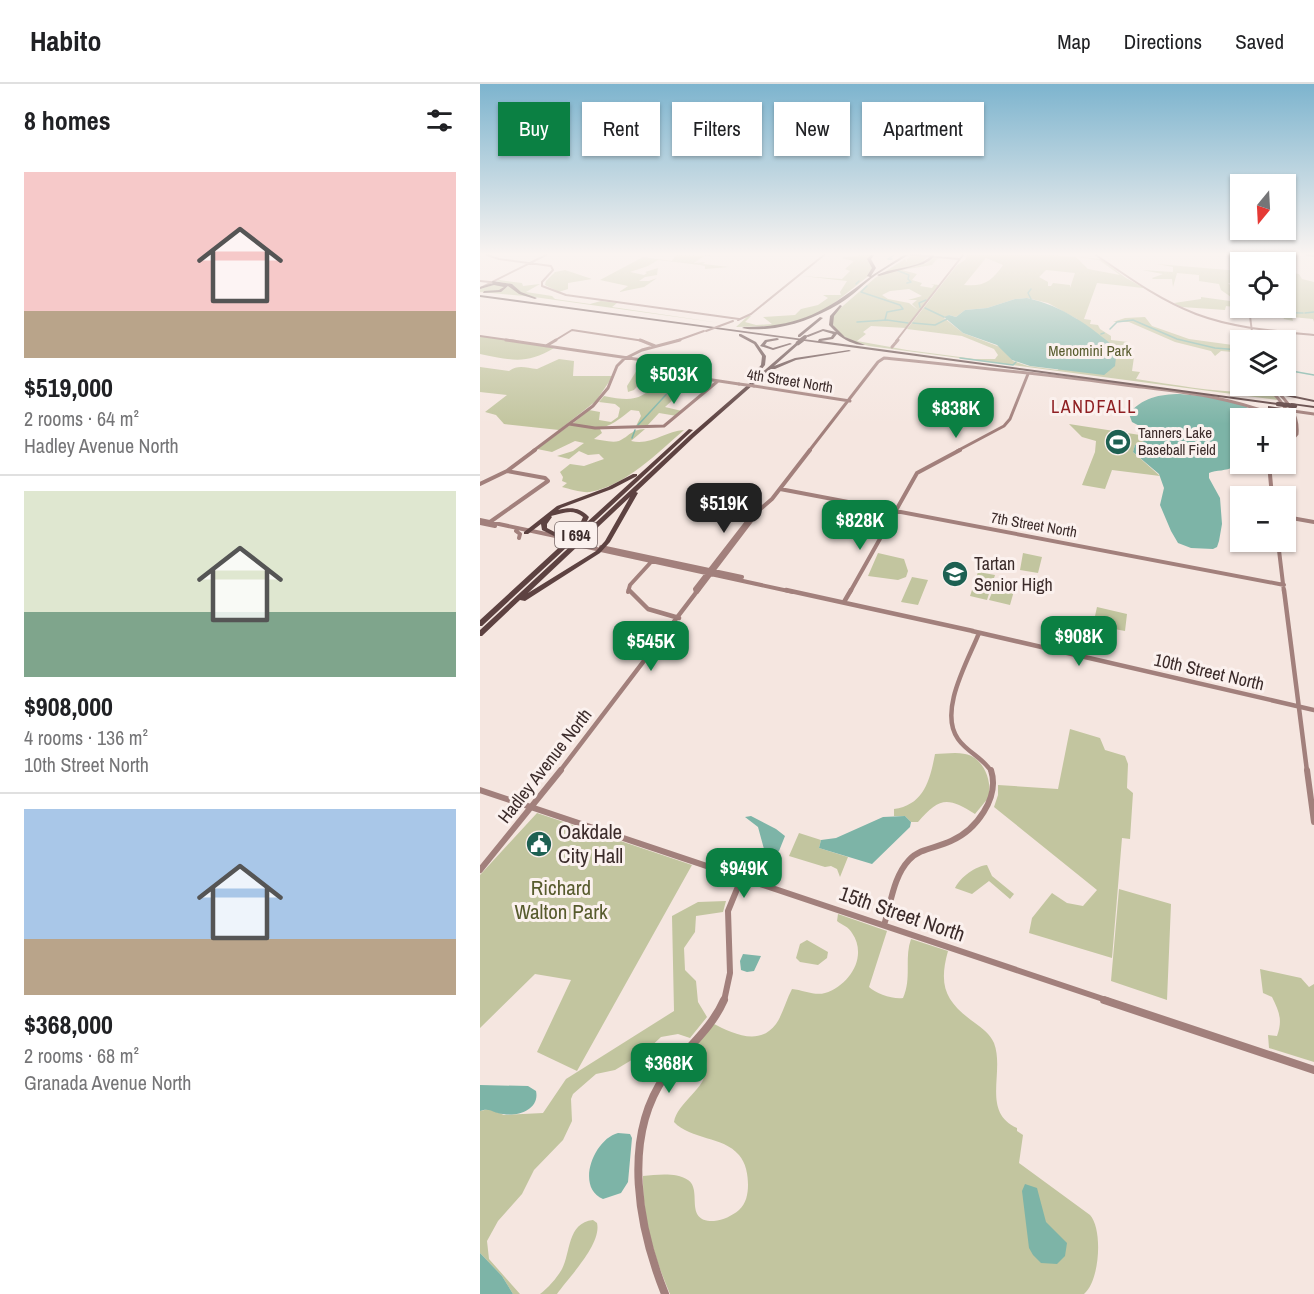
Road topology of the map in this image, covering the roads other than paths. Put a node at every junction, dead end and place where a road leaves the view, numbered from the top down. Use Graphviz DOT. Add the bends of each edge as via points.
graph roads {
  1 [pos="600,311"];
  2 [pos="620,311"];
  3 [pos="684,311"];
  4 [pos="750,311"];
  5 [pos="824,311"];
  6 [pos="829,311"];
  7 [pos="832,311"];
  8 [pos="836,311"];
  9 [pos="921,311"];
  10 [pos="1195,311"];
  11 [pos="633,316"];
  12 [pos="1248,318"];
  13 [pos="738,319"];
  14 [pos="677,320"];
  15 [pos="706,323"];
  16 [pos="1250,328"];
  17 [pos="716,330"];
  18 [pos="1314,334"];
  19 [pos="480,336"];
  20 [pos="799,336"];
  21 [pos="808,339"];
  22 [pos="792,341"];
  23 [pos="546,346"];
  24 [pos="655,346"];
  25 [pos="893,349"];
  26 [pos="883,353"];
  27 [pos="627,358"];
  28 [pos="938,359"];
  29 [pos="1001,366"];
  30 [pos="762,374"];
  31 [pos="1028,374"];
  32 [pos="754,375"];
  33 [pos="718,381"];
  34 [pos="1191,391"];
  35 [pos="1230,394"];
  36 [pos="1279,396"];
  37 [pos="1288,396"];
  38 [pos="850,401"];
  39 [pos="1314,401"];
  40 [pos="1258,408"];
  41 [pos="1292,408"];
  42 [pos="1296,408"];
  43 [pos="1314,408"];
  44 [pos="1296,409"];
  45 [pos="1314,414"];
  46 [pos="1296,419"];
  47 [pos="569,424"];
  48 [pos="1296,429"];
  49 [pos="1297,434"];
  50 [pos="671,447"];
  51 [pos="507,471"];
  52 [pos="649,476"];
  53 [pos="480,484"];
  54 [pos="780,489"];
  55 [pos="896,512"];
  56 [pos="550,516"];
  57 [pos="1296,517"];
  58 [pos="1314,520"];
  59 [pos="480,521"];
  60 [pos="490,522"];
  61 [pos="516,531"];
  62 [pos="529,532"];
  63 [pos="574,537"];
  64 [pos="519,538"];
  65 [pos="609,538"];
  66 [pos="563,539"];
  67 [pos="601,548"];
  68 [pos="614,549"];
  69 [pos="1279,552"];
  70 [pos="652,561"];
  71 [pos="709,572"];
  72 [pos="1284,585"];
  73 [pos="844,602"];
  74 [pos="679,618"];
  75 [pos="480,624"];
  76 [pos="976,632"];
  77 [pos="480,634"];
  78 [pos="1299,707"];
  79 [pos="1314,710"];
  80 [pos="480,790"];
  81 [pos="533,806"];
  82 [pos="1314,822"];
  83 [pos="480,870"];
  84 [pos="742,877"];
  85 [pos="884,926"];
  86 [pos="1314,1071"];
  87 [pos="665,1294"];
  1 -- 11 [label="highway"];
  2 -- 14 [label="highway"];
  3 -- 13 [label="street"];
  4 -- 13 [label="street"];
  5 -- 15 [label="highway" via="779,326 743,328"];
  6 -- 20 [label="highway"];
  7 -- 21 [label="highway"];
  8 -- 25 [label="highway" via="831,321 839,334 860,345"];
  9 -- 25 [label="street"];
  10 -- 16 [label="street"];
  11 -- 17 [label="highway"];
  11 -- 28 [label="highway"];
  12 -- 16 [label="street"];
  13 -- 24 [label="street, bridge"];
  14 -- 15 [label="highway"];
  14 -- 29 [label="highway"];
  15 -- 22 [label="highway"];
  16 -- 18 [label="street"];
  17 -- 22 [label="highway"];
  17 -- 32 [label="highway" via="745,336 763,352 764,360"];
  19 -- 23 [label="street, 4th Street North"];
  20 -- 22 [label="highway, I 694"];
  20 -- 22 [label="highway" via="802,330 795,326 779,329"];
  21 -- 21 [label="highway" via="822,330 836,333 829,339"];
  21 -- 22 [label="highway"];
  21 -- 22 [label="highway, bridge"];
  21 -- 22 [label="highway" via="819,350 805,355 794,351"];
  21 -- 25 [label="highway"];
  21 -- 26 [label="highway"];
  22 -- 22 [label="highway" via="775,349 762,346 770,340"];
  22 -- 30 [label="highway, I 694"];
  22 -- 32 [label="highway, I 694"];
  23 -- 24 [label="street" via="572,330 641,340"];
  23 -- 27 [label="street, 4th Street North"];
  24 -- 27 [label="street"];
  25 -- 29 [label="highway"];
  26 -- 28 [label="highway"];
  26 -- 30 [label="highway" via="830,352 786,362"];
  27 -- 33 [label="street, 4th Street North"];
  27 -- 47 [label="street" via="617,366 602,396"];
  28 -- 34 [label="highway"];
  29 -- 34 [label="highway"];
  30 -- 52 [label="highway, I 694"];
  31 -- 38 [label="street, Hadley Avenue North" via="888,357 880,360"];
  31 -- 40 [label="street" via="1227,399"];
  31 -- 55 [label="street" via="1007,422 920,470"];
  32 -- 50 [label="highway, I 694"];
  33 -- 38 [label="street, 4th Street North, bridge"];
  33 -- 47 [label="street" via="663,427 594,428"];
  34 -- 35 [label="highway"];
  34 -- 41 [label="highway"];
  34 -- 41 [label="highway, bridge"];
  36 -- 41 [label="street"];
  37 -- 39 [label="highway"];
  38 -- 54 [label="street, Hadley Avenue North"];
  42 -- 43 [label="highway"];
  44 -- 45 [label="street"];
  46 -- 49 [label="street"];
  47 -- 51 [label="street"];
  48 -- 49 [label="street"];
  50 -- 62 [label="highway" via="630,478 559,507"];
  50 -- 63 [label="highway, I 694"];
  51 -- 53 [label="street"];
  51 -- 60 [label="street" via="547,478 546,483"];
  52 -- 65 [label="highway"];
  52 -- 77 [label="highway, I 694"];
  54 -- 55 [label="street, 7th Street North"];
  54 -- 71 [label="street, Hadley Avenue North"];
  55 -- 72 [label="street, 7th Street North"];
  55 -- 73 [label="street"];
  56 -- 62 [label="highway"];
  56 -- 63 [label="highway" via="569,510 583,513 584,523"];
  56 -- 66 [label="highway" via="544,529"];
  57 -- 58 [label="street"];
  59 -- 60 [label="street, 10th Street North"];
  59 -- 61 [label="street, 10th Street North"];
  60 -- 62 [label="street, 10th Street North"];
  61 -- 62 [label="street, 10th Street North"];
  61 -- 64 [label="street"];
  62 -- 66 [label="street, 10th Street North"];
  63 -- 75 [label="highway, I 694"];
  65 -- 67 [label="highway"];
  65 -- 68 [label="highway"];
  66 -- 67 [label="street, 10th Street North, bridge"];
  67 -- 68 [label="street, 10th Street North"];
  67 -- 70 [label="street, 10th Street North"];
  67 -- 77 [label="highway" via="527,596"];
  68 -- 71 [label="street, 10th Street North"];
  69 -- 72 [label="street"];
  70 -- 71 [label="street, 10th Street North"];
  70 -- 74 [label="street" via="628,591 648,609"];
  71 -- 73 [label="street, 10th Street North"];
  71 -- 74 [label="street, Hadley Avenue North"];
  72 -- 78 [label="street"];
  73 -- 76 [label="street, 10th Street North"];
  74 -- 81 [label="street, Hadley Avenue North"];
  76 -- 78 [label="street, 10th Street North"];
  76 -- 85 [label="street" via="950,717 956,736 991,770 993,796 954,840 922,850 908,861"];
  78 -- 79 [label="street, 10th Street North"];
  78 -- 82 [label="street"];
  80 -- 81 [label="street, 15th Street North"];
  81 -- 83 [label="street, Hadley Avenue North"];
  81 -- 84 [label="street, 15th Street North"];
  84 -- 85 [label="street, 15th Street North"];
  84 -- 87 [label="street" via="728,909 730,975 726,995 716,1014 663,1080 646,1121 640,1201 651,1258"];
  85 -- 86 [label="street, 15th Street North"];
}
